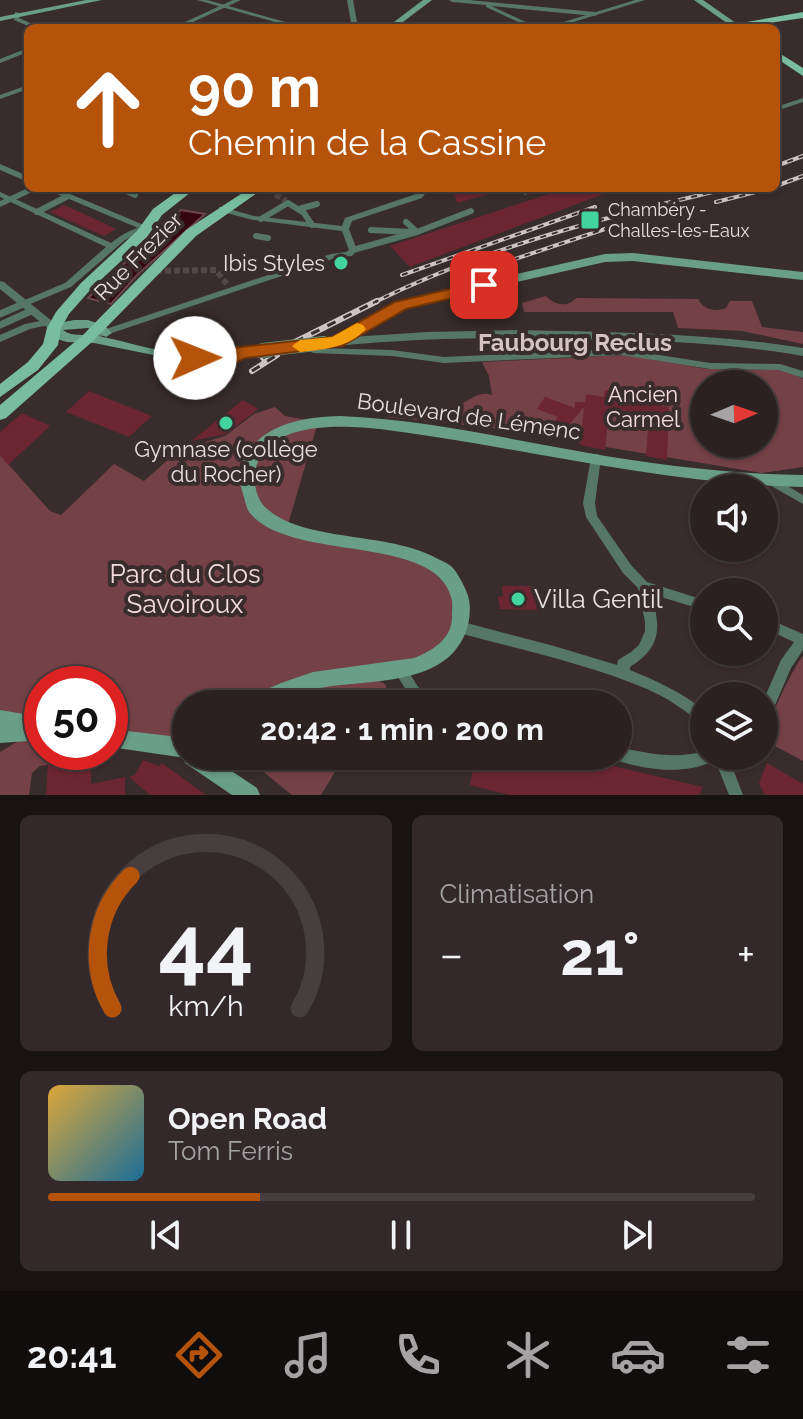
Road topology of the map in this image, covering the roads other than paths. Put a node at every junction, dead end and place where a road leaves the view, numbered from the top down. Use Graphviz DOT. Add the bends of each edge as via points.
graph roads {
  1 [pos="98,0"];
  2 [pos="200,0"];
  3 [pos="238,0"];
  4 [pos="340,0"];
  5 [pos="350,0"];
  6 [pos="428,0"];
  7 [pos="452,0"];
  8 [pos="642,0"];
  9 [pos="698,0"];
  10 [pos="475,3"];
  11 [pos="224,7"];
  12 [pos="595,14"];
  13 [pos="16,15"];
  14 [pos="803,15"];
  15 [pos="0,17"];
  16 [pos="28,24"];
  17 [pos="184,24"];
  18 [pos="289,24"];
  19 [pos="354,24"];
  20 [pos="395,24"];
  21 [pos="526,24"];
  22 [pos="561,24"];
  23 [pos="733,24"];
  24 [pos="748,24"];
  25 [pos="24,52"];
  26 [pos="788,59"];
  27 [pos="0,61"];
  28 [pos="803,73"];
  29 [pos="24,88"];
  30 [pos="0,97"];
  31 [pos="803,100"];
  32 [pos="780,108"];
  33 [pos="0,167"];
  34 [pos="24,177"];
  35 [pos="27,192"];
  36 [pos="58,192"];
  37 [pos="129,192"];
  38 [pos="184,192"];
  39 [pos="251,192"];
  40 [pos="418,192"];
  41 [pos="0,194"];
  42 [pos="135,195"];
  43 [pos="68,196"];
  44 [pos="5,202"];
  45 [pos="317,204"];
  46 [pos="222,209"];
  47 [pos="299,209"];
  48 [pos="471,211"];
  49 [pos="37,212"];
  50 [pos="261,219"];
  51 [pos="406,222"];
  52 [pos="312,225"];
  53 [pos="146,228"];
  54 [pos="345,229"];
  55 [pos="417,232"];
  56 [pos="256,236"];
  57 [pos="268,238"];
  58 [pos="368,246"];
  59 [pos="112,247"];
  60 [pos="353,250"];
  61 [pos="803,276"];
  62 [pos="0,284"];
  63 [pos="27,308"];
  64 [pos="0,314"];
  65 [pos="0,325"];
  66 [pos="50,326"];
  67 [pos="97,332"];
  68 [pos="0,339"];
  69 [pos="325,345"];
  70 [pos="803,352"];
  71 [pos="239,353"];
  72 [pos="803,375"];
  73 [pos="0,392"];
  74 [pos="0,414"];
  75 [pos="596,458"];
  76 [pos="694,474"];
  77 [pos="778,481"];
  78 [pos="803,481"];
  79 [pos="778,485"];
  80 [pos="803,500"];
  81 [pos="643,586"];
  82 [pos="690,601"];
  83 [pos="459,627"];
  84 [pos="778,628"];
  85 [pos="803,640"];
  86 [pos="402,672"];
  87 [pos="624,674"];
  88 [pos="778,682"];
  89 [pos="287,690"];
  90 [pos="413,690"];
  91 [pos="690,707"];
  92 [pos="0,719"];
  93 [pos="24,725"];
  94 [pos="9,734"];
  95 [pos="128,741"];
  96 [pos="0,742"];
  97 [pos="172,748"];
  98 [pos="632,757"];
  99 [pos="690,763"];
  100 [pos="214,770"];
  101 [pos="726,770"];
  102 [pos="250,795"];
  103 [pos="736,795"];
  1 -- 13 [label="main road"];
  2 -- 11 [label="street"];
  3 -- 11 [label="street"];
  4 -- 5 [label="street"];
  5 -- 19 [label="street"];
  6 -- 20 [label="main road"];
  7 -- 10 [label="street"];
  8 -- 12 [label="street"];
  9 -- 23 [label="main road"];
  10 -- 12 [label="street"];
  10 -- 21 [label="street"];
  11 -- 17 [label="street"];
  11 -- 18 [label="street"];
  12 -- 22 [label="street"];
  13 -- 15 [label="main road"];
  13 -- 16 [label="street"];
  14 -- 24 [label="main road"];
  25 -- 27 [label="street"];
  26 -- 28 [label="main road"];
  29 -- 30 [label="street"];
  31 -- 32 [label="street"];
  33 -- 34 [label="street"];
  35 -- 44 [label="street"];
  36 -- 43 [label="street"];
  37 -- 42 [label="street"];
  38 -- 53 [label="main road" via="157,212"];
  39 -- 46 [label="main road, Rue Frezier"];
  40 -- 54 [label="street" via="414,199 348,220"];
  41 -- 44 [label="street"];
  43 -- 49 [label="street"];
  43 -- 53 [label="street"];
  44 -- 49 [label="street"];
  45 -- 47 [label="street"];
  46 -- 50 [label="street"];
  46 -- 67 [label="main road, Rue Frezier" via="176,246"];
  47 -- 50 [label="street" via="287,202"];
  47 -- 52 [label="street"];
  48 -- 55 [label="street"];
  49 -- 59 [label="street"];
  50 -- 52 [label="street"];
  51 -- 55 [label="street"];
  52 -- 54 [label="street"];
  53 -- 59 [label="street"];
  53 -- 66 [label="main road"];
  54 -- 60 [label="street"];
  55 -- 58 [label="street"];
  55 -- 58 [label="street" via="374,230"];
  56 -- 57 [label="street"];
  58 -- 60 [label="street"];
  59 -- 63 [label="street" via="68,285"];
  60 -- 67 [label="street"];
  61 -- 69 [label="main road" via="605,258 401,305"];
  62 -- 63 [label="street"];
  63 -- 64 [label="street"];
  63 -- 65 [label="street"];
  63 -- 66 [label="street"];
  66 -- 67 [label="main road" via="61,336"];
  66 -- 68 [label="street" via="28,326"];
  66 -- 73 [label="main road" via="50,345"];
  67 -- 71 [label="main road" via="118,344 181,357"];
  67 -- 74 [label="main road, Rue Frezier"];
  69 -- 70 [label="street" via="424,334 602,335 724,339"];
  69 -- 71 [label="street, bridge"];
  69 -- 71 [label="main road, bridge"];
  69 -- 72 [label="street" via="444,360 622,352 710,366 780,367"];
  75 -- 76 [label="main road, Boulevard de Lémenc"];
  75 -- 81 [label="street" via="592,517"];
  75 -- 83 [label="main road, Boulevard de Lémenc" via="404,427 330,422 295,427 268,439 250,459 246,480 256,510 286,528 430,562 460,593"];
  77 -- 78 [label="main road, Boulevard de Lémenc"];
  79 -- 80 [label="street"];
  81 -- 82 [label="street"];
  81 -- 87 [label="street" via="652,620 651,641 640,656 623,664"];
  83 -- 86 [label="main road" via="445,649"];
  83 -- 87 [label="street"];
  84 -- 85 [label="street"];
  85 -- 88 [label="street"];
  86 -- 89 [label="main road" via="322,679"];
  86 -- 90 [label="street"];
  87 -- 91 [label="street" via="674,694"];
  92 -- 93 [label="main road"];
  94 -- 96 [label="main road"];
  95 -- 97 [label="main road"];
  98 -- 99 [label="street"];
  100 -- 102 [label="main road"];
  101 -- 103 [label="street"];
}
